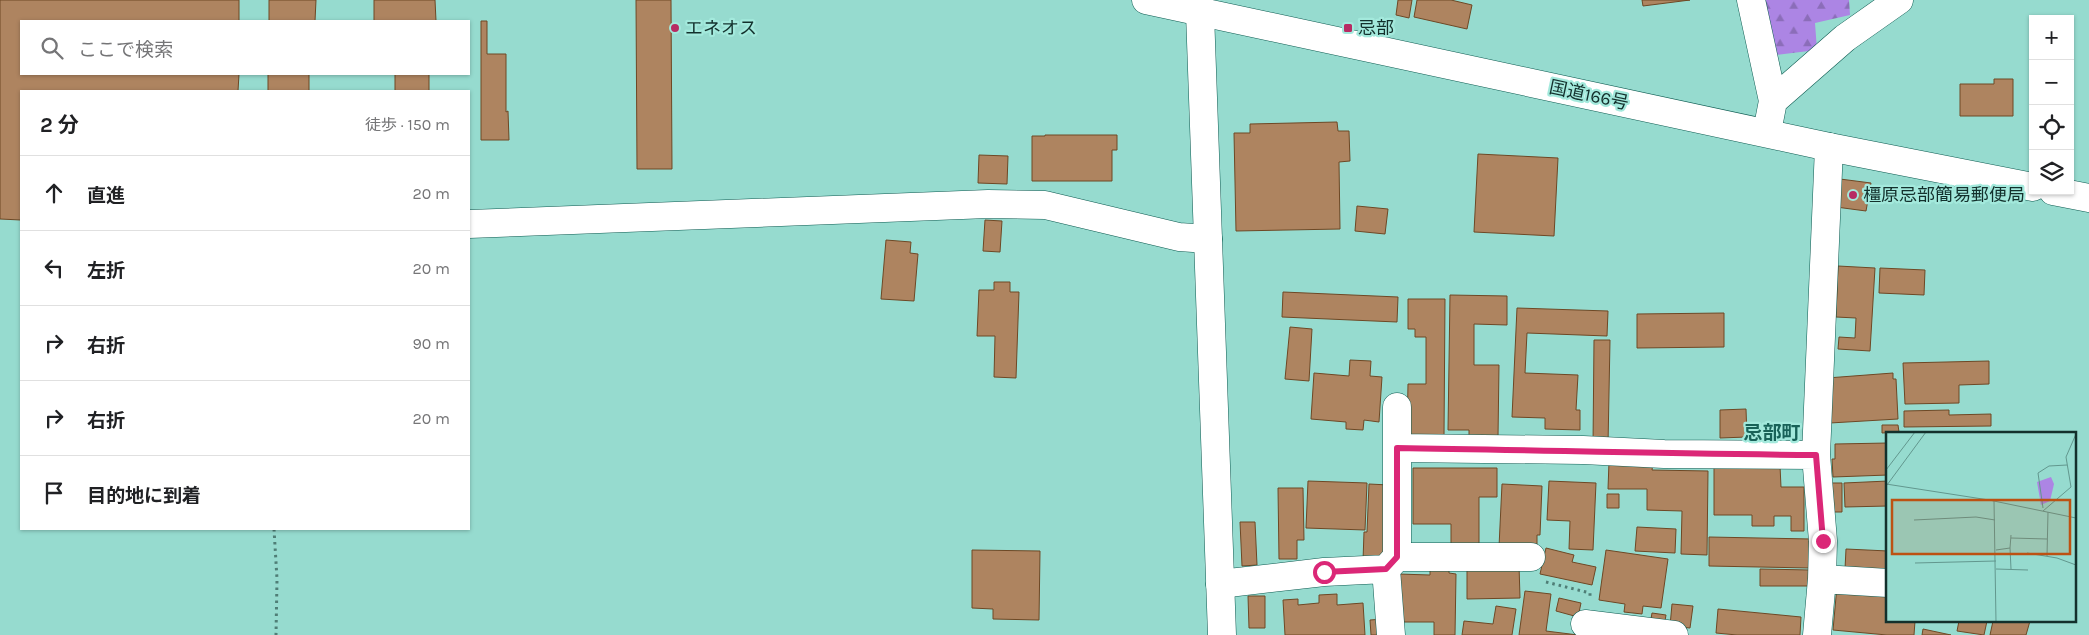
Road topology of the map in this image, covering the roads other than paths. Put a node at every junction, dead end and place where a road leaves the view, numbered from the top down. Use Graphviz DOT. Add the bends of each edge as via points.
graph roads {
  1 [pos="1146,0"];
  2 [pos="1751,0"];
  3 [pos="1899,0"];
  4 [pos="1200,13"];
  5 [pos="1773,100"];
  6 [pos="1767,132"];
  7 [pos="1829,147"];
  8 [pos="2029,186"];
  9 [pos="2074,195"];
  10 [pos="2089,198"];
  11 [pos="470,224"];
  12 [pos="1208,239"];
  13 [pos="1397,407"];
  14 [pos="1397,448"];
  15 [pos="1816,455"];
  16 [pos="1531,557"];
  17 [pos="1392,563"];
  18 [pos="1822,579"];
  19 [pos="1886,583"];
  20 [pos="1220,584"];
  21 [pos="1584,624"];
  22 [pos="1222,635"];
  23 [pos="1391,635"];
  24 [pos="1668,635"];
  25 [pos="1674,635"];
  26 [pos="1817,635"];
  1 -- 4 [label="main road, 国道166号"];
  2 -- 5 [label="main road"];
  3 -- 5 [label="main road" via="1845,38"];
  4 -- 6 [label="main road, 国道166号"];
  4 -- 12 [label="main road"];
  5 -- 6 [label="main road"];
  6 -- 7 [label="main road, 国道166号"];
  7 -- 8 [label="main road, 国道166号"];
  7 -- 15 [label="main road"];
  9 -- 10 [label="main road"];
  11 -- 12 [label="main road" via="1007,204 1045,205 1179,237"];
  12 -- 20 [label="main road"];
  13 -- 14 [label="main road"];
  14 -- 15 [label="main road"];
  14 -- 17 [label="main road"];
  15 -- 18 [label="main road" via="1823,541"];
  16 -- 17 [label="main road"];
  17 -- 20 [label="main road"];
  17 -- 23 [label="main road"];
  18 -- 19 [label="main road"];
  18 -- 26 [label="main road"];
  20 -- 22 [label="main road"];
  21 -- 24 [label="main road"];
  24 -- 25 [label="main road"];
}
